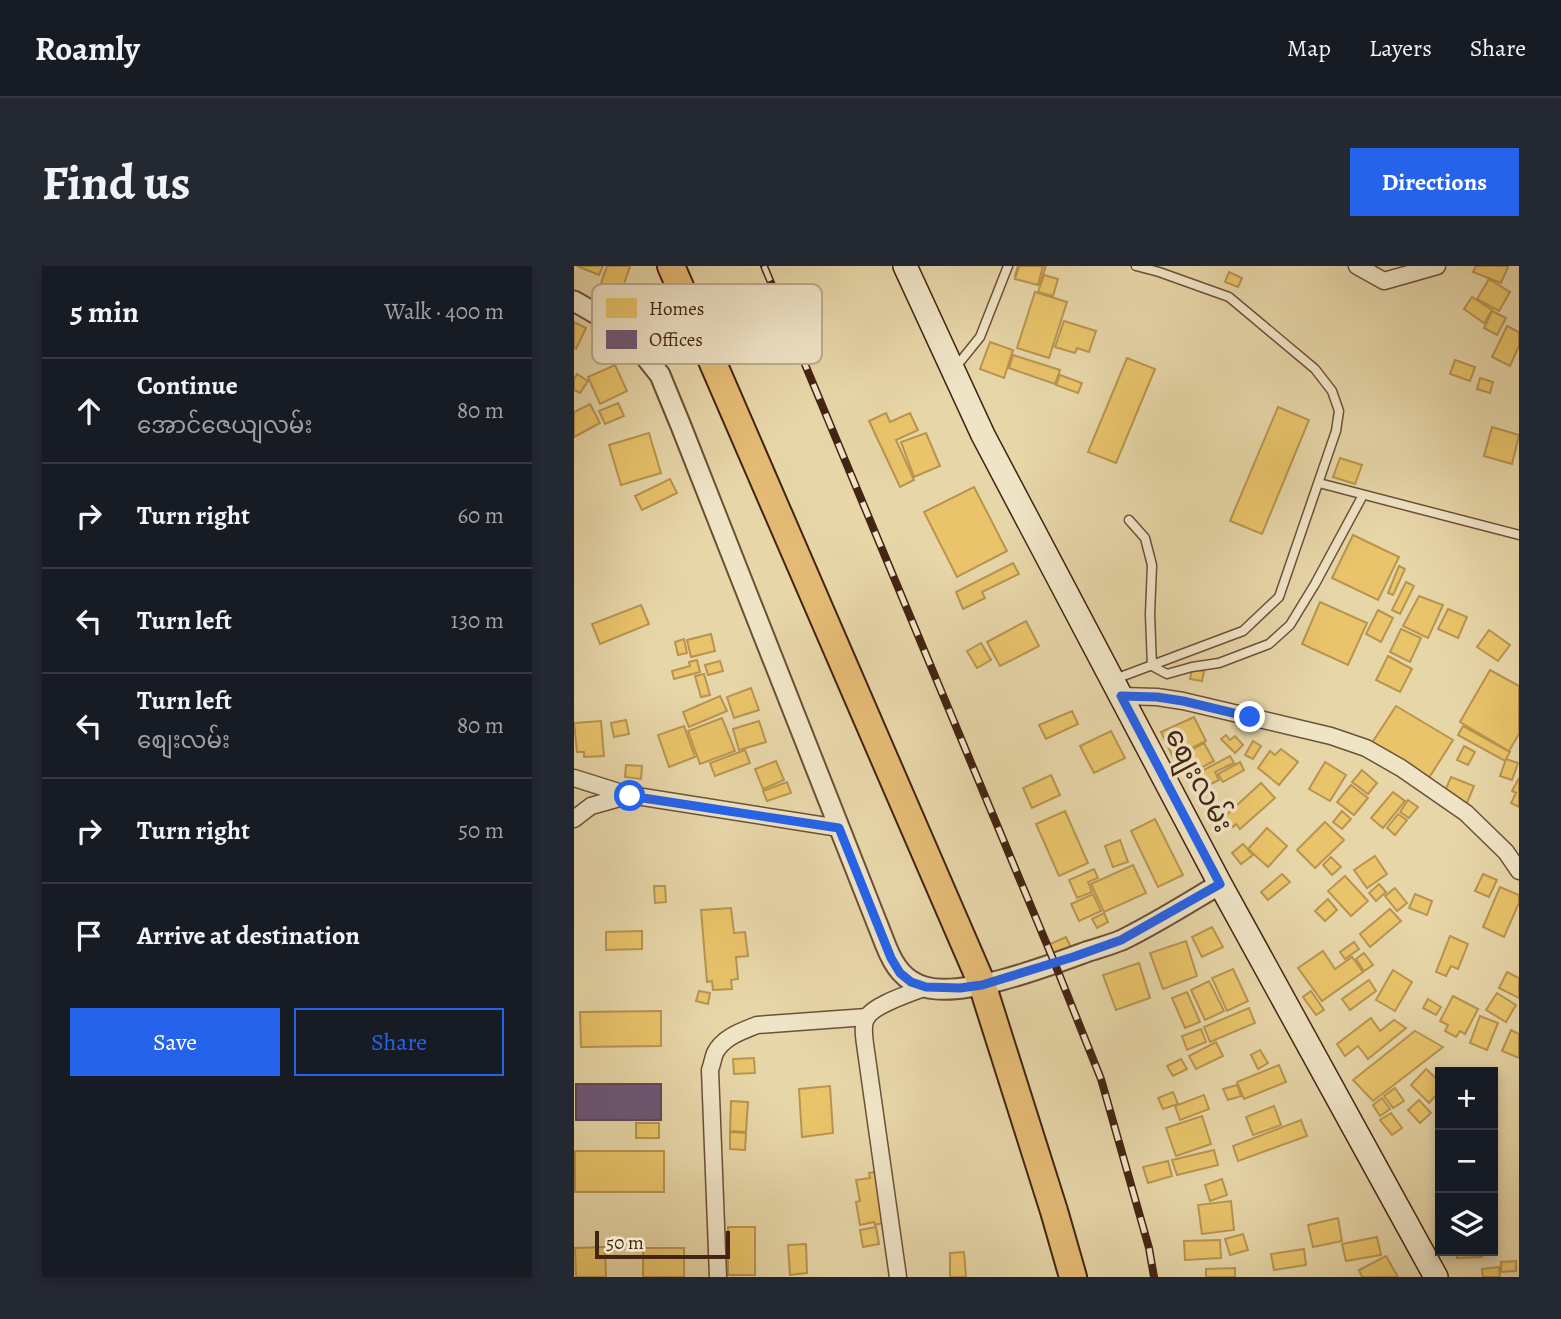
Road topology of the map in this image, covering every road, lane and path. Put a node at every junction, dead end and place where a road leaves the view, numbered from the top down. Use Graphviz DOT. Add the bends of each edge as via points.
graph roads {
  1 [pos="671,266"];
  2 [pos="905,266"];
  3 [pos="1008,266"];
  4 [pos="1136,266"];
  5 [pos="1357,266"];
  6 [pos="1392,266"];
  7 [pos="1437,266"];
  8 [pos="1384,281"];
  9 [pos="679,284"];
  10 [pos="574,301"];
  11 [pos="592,311"];
  12 [pos="651,364"];
  13 [pos="714,364"];
  14 [pos="953,371"];
  15 [pos="1319,483"];
  16 [pos="1363,495"];
  17 [pos="1129,520"];
  18 [pos="1519,535"];
  19 [pos="1152,666"];
  20 [pos="1116,688"];
  21 [pos="574,778"];
  22 [pos="630,796"];
  23 [pos="574,818"];
  24 [pos="839,828"];
  25 [pos="1519,871"];
  26 [pos="1220,884"];
  27 [pos="982,985"];
  28 [pos="926,987"];
  29 [pos="866,1017"];
  30 [pos="718,1277"];
  31 [pos="898,1277"];
  32 [pos="1073,1277"];
  33 [pos="1436,1277"];
  1 -- 9 [label="highway"];
  2 -- 14 [label="main road, စျေးလမ်း"];
  3 -- 14 [label="lane" via="980,337"];
  4 -- 15 [label="lane" via="1229,297 1315,369 1332,391 1339,411"];
  5 -- 8 [label="street"];
  6 -- 8 [label="lane"];
  7 -- 8 [label="street"];
  10 -- 11 [label="street"];
  12 -- 24 [label="street" via="681,426"];
  13 -- 27 [label="highway"];
  14 -- 20 [label="main road, စျေးလမ်း"];
  15 -- 16 [label="lane"];
  15 -- 19 [label="lane" via="1279,597 1243,631"];
  16 -- 18 [label="lane"];
  16 -- 19 [label="lane" via="1290,625 1269,644 1219,663 1167,674"];
  17 -- 19 [label="lane" via="1145,538 1152,565"];
  19 -- 20 [label="lane"];
  20 -- 25 [label="street" via="1331,736 1366,748 1466,813"];
  20 -- 26 [label="main road, စျေးလမ်း"];
  21 -- 22 [label="street"];
  22 -- 23 [label="street" via="591,806"];
  22 -- 24 [label="street"];
  24 -- 28 [label="street" via="891,958 900,973"];
  26 -- 27 [label="street" via="1121,940"];
  26 -- 33 [label="main road, စျေးလမ်း"];
  27 -- 28 [label="street"];
  27 -- 32 [label="highway"];
  28 -- 29 [label="street" via="887,1002"];
  29 -- 30 [label="street" via="757,1026 725,1041 715,1053 710,1070"];
  29 -- 31 [label="street" via="864,1044"];
}
